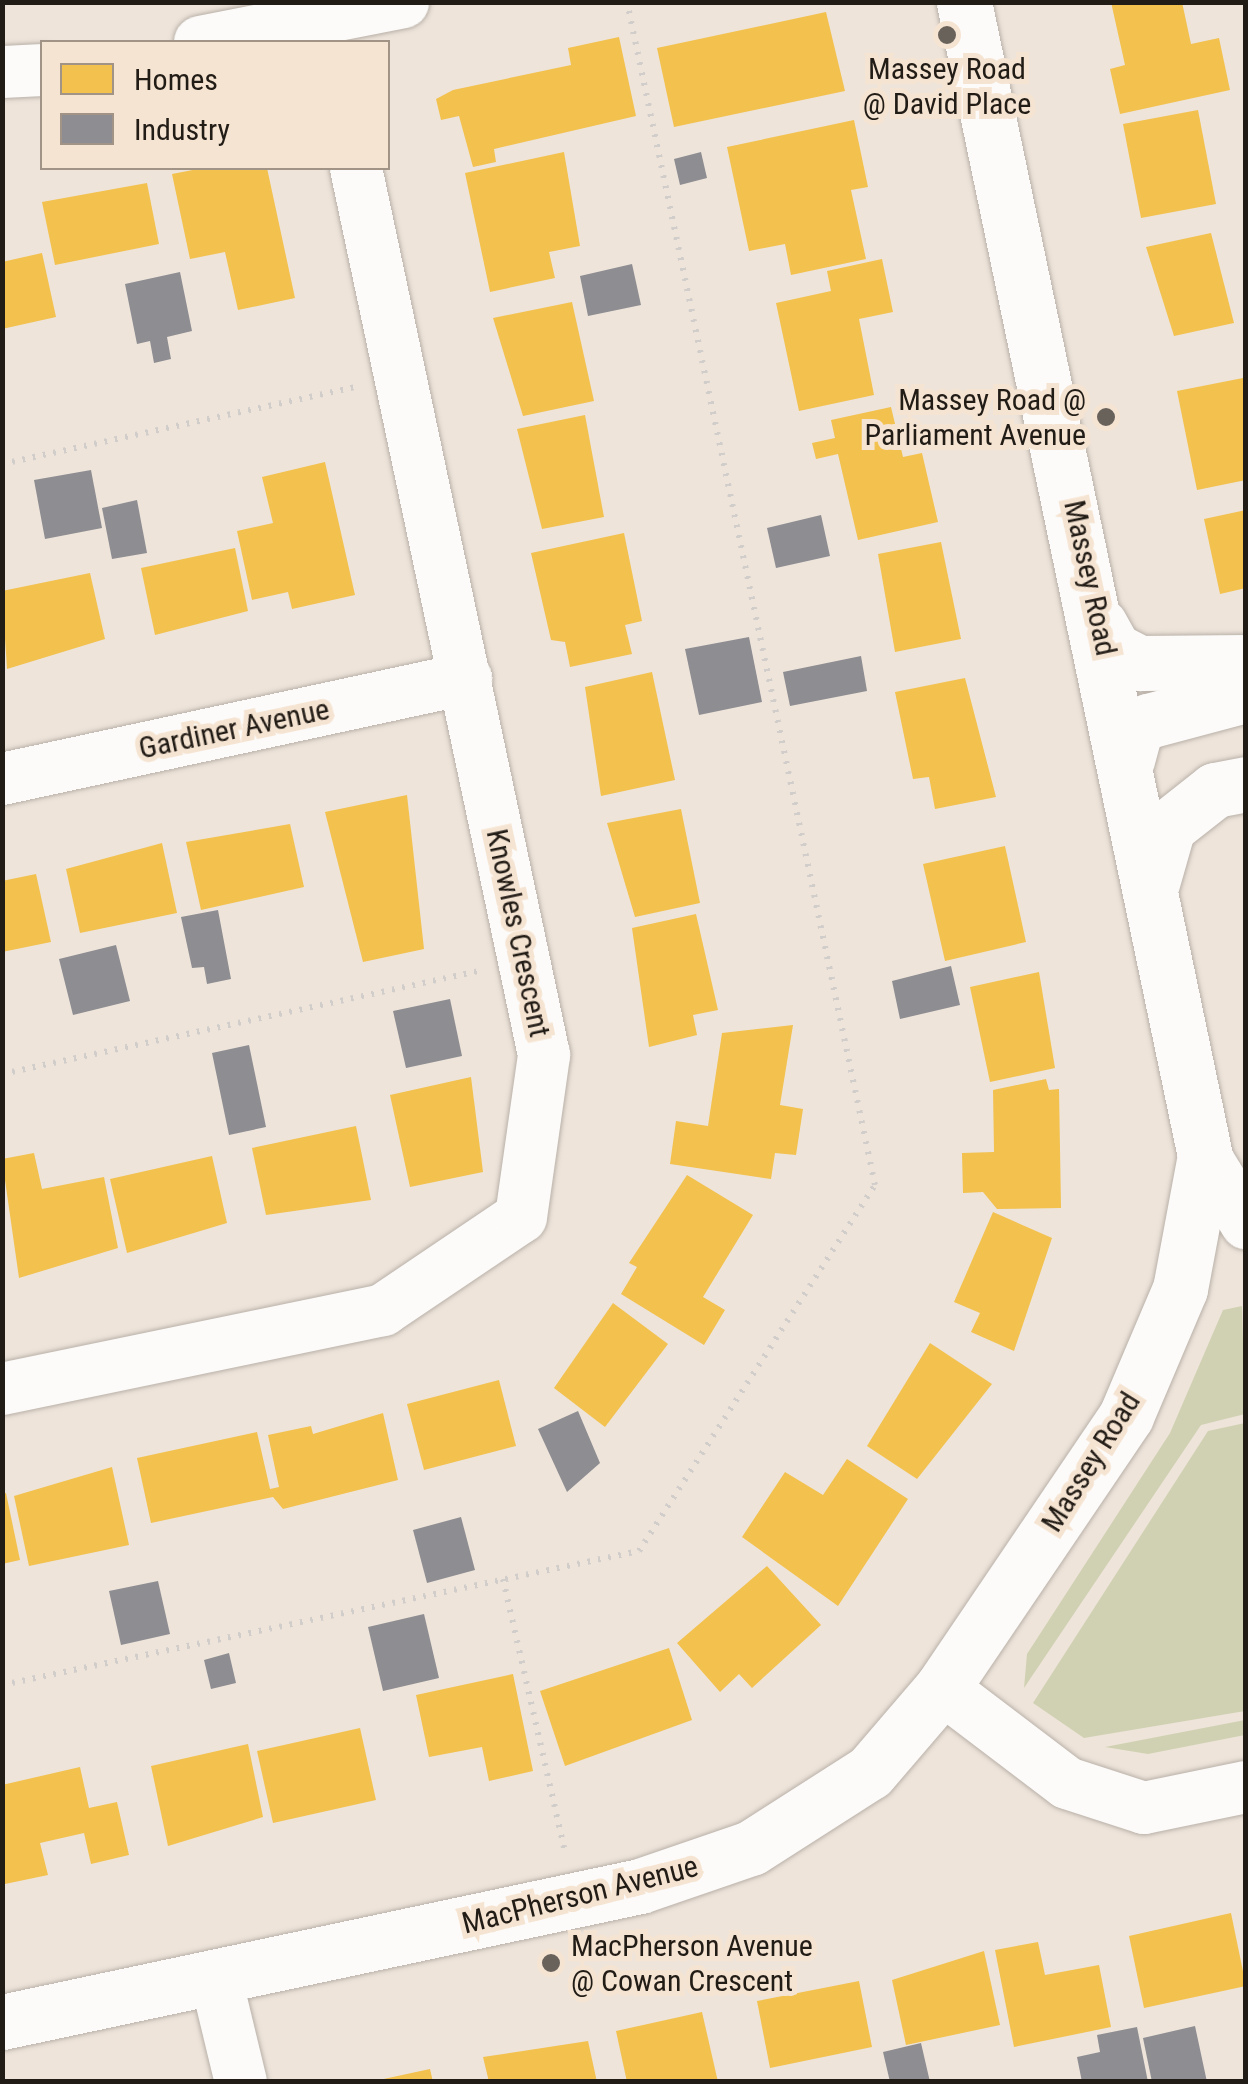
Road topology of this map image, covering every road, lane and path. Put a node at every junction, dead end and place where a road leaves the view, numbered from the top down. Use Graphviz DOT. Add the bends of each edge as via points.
graph roads {
  1 [pos="403,2"];
  2 [pos="627,2"];
  3 [pos="964,2"];
  4 [pos="325,22"];
  5 [pos="212,40"];
  6 [pos="356,170"];
  7 [pos="400,377"];
  8 [pos="2,464"];
  9 [pos="1100,625"];
  10 [pos="1246,662"];
  11 [pos="466,678"];
  12 [pos="1246,695"];
  13 [pos="1128,766"];
  14 [pos="2,779"];
  15 [pos="1230,787"];
  16 [pos="1152,883"];
  17 [pos="523,961"];
  18 [pos="2,1074"];
  19 [pos="1205,1156"];
  20 [pos="1246,1223"];
  21 [pos="2,1389"];
  22 [pos="503,1579"];
  23 [pos="2,1685"];
  24 [pos="942,1688"];
  25 [pos="1246,1787"];
  26 [pos="576,1900"];
  27 [pos="216,1979"];
  28 [pos="2,2022"];
  29 [pos="241,2082"];
  1 -- 4 [label="street"];
  2 -- 22 [label="path" via="875,1185 639,1551"];
  3 -- 9 [label="street, Massey Road"];
  4 -- 5 [label="street"];
  6 -- 7 [label="street, Knowles Crescent"];
  7 -- 8 [label="path"];
  7 -- 11 [label="street, Knowles Crescent"];
  9 -- 10 [label="street" via="1114,650 1140,663"];
  9 -- 13 [label="street, Massey Road"];
  11 -- 14 [label="street, Gardiner Avenue"];
  11 -- 17 [label="street, Knowles Crescent"];
  12 -- 13 [label="street" via="1148,721"];
  13 -- 15 [label="street" via="1164,790"];
  13 -- 16 [label="street, Massey Road"];
  15 -- 16 [label="street" via="1168,827"];
  16 -- 19 [label="street, Massey Road"];
  17 -- 18 [label="path"];
  17 -- 21 [label="street, Knowles Crescent" via="544,1056 521,1217 382,1310"];
  19 -- 20 [label="street, Massey Road"];
  19 -- 24 [label="street, Massey Road" via="1180,1289 1126,1416"];
  22 -- 23 [label="path"];
  22 -- 26 [label="path"];
  24 -- 25 [label="street" via="1067,1783 1144,1808"];
  24 -- 26 [label="street, MacPherson Avenue" via="870,1772 809,1816 751,1848"];
  26 -- 27 [label="street, MacPherson Avenue"];
  27 -- 28 [label="street, MacPherson Avenue"];
  27 -- 29 [label="street"];
}
